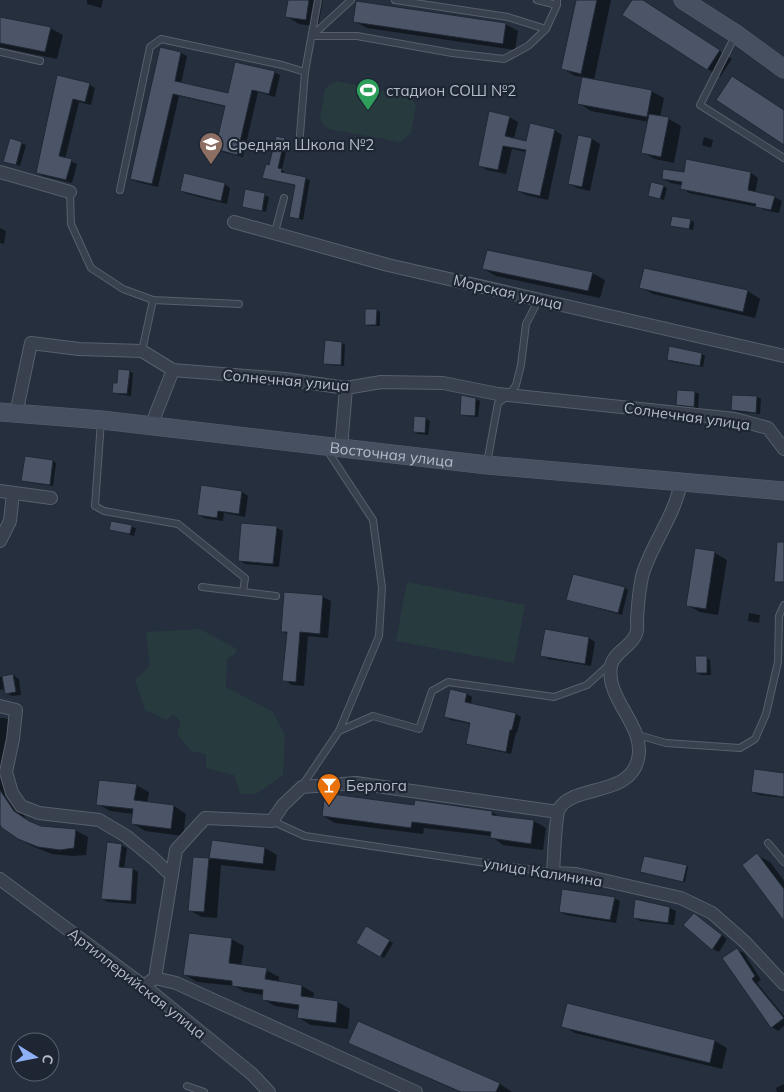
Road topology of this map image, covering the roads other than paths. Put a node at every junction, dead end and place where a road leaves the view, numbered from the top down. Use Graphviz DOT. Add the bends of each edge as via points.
graph roads {
  1 [pos="318,0"];
  2 [pos="351,0"];
  3 [pos="395,0"];
  4 [pos="537,0"];
  5 [pos="683,0"];
  6 [pos="557,2"];
  7 [pos="546,29"];
  8 [pos="736,34"];
  9 [pos="312,36"];
  10 [pos="0,52"];
  11 [pos="40,61"];
  12 [pos="784,69"];
  13 [pos="305,72"];
  14 [pos="300,146"];
  15 [pos="784,158"];
  16 [pos="0,172"];
  17 [pos="120,190"];
  18 [pos="70,192"];
  19 [pos="284,198"];
  20 [pos="234,222"];
  21 [pos="275,232"];
  22 [pos="538,299"];
  23 [pos="154,300"];
  24 [pos="239,304"];
  25 [pos="142,351"];
  26 [pos="784,356"];
  27 [pos="173,370"];
  28 [pos="346,388"];
  29 [pos="509,395"];
  30 [pos="8,413"];
  31 [pos="102,420"];
  32 [pos="151,426"];
  33 [pos="333,448"];
  34 [pos="784,449"];
  35 [pos="487,465"];
  36 [pos="680,482"];
  37 [pos="784,491"];
  38 [pos="6,492"];
  39 [pos="51,498"];
  40 [pos="0,541"];
  41 [pos="202,587"];
  42 [pos="243,592"];
  43 [pos="276,596"];
  44 [pos="784,605"];
  45 [pos="611,663"];
  46 [pos="0,706"];
  47 [pos="339,731"];
  48 [pos="638,736"];
  49 [pos="302,787"];
  50 [pos="558,812"];
  51 [pos="272,821"];
  52 [pos="768,843"];
  53 [pos="784,862"];
  54 [pos="553,873"];
  55 [pos="172,876"];
  56 [pos="0,879"];
  57 [pos="155,978"];
  58 [pos="784,984"];
  59 [pos="144,986"];
  60 [pos="187,1086"];
  61 [pos="204,1092"];
  62 [pos="270,1092"];
  63 [pos="416,1092"];
  1 -- 9 [label="lane"];
  2 -- 9 [label="lane"];
  3 -- 7 [label="lane" via="508,17"];
  4 -- 6 [label="lane"];
  5 -- 8 [label="street"];
  6 -- 7 [label="lane"];
  7 -- 9 [label="lane" via="528,46 504,59 357,36"];
  8 -- 12 [label="street"];
  8 -- 15 [label="lane" via="700,105"];
  9 -- 13 [label="lane"];
  10 -- 11 [label="lane"];
  13 -- 14 [label="lane"];
  13 -- 17 [label="lane" via="161,38 150,47"];
  16 -- 18 [label="street"];
  18 -- 23 [label="lane" via="71,224 91,268 123,289"];
  19 -- 21 [label="lane"];
  20 -- 21 [label="street, Морская улица"];
  21 -- 22 [label="street, Морская улица" via="388,264"];
  22 -- 26 [label="street, Морская улица"];
  22 -- 29 [label="lane" via="526,324 521,365 516,385"];
  23 -- 24 [label="lane"];
  23 -- 25 [label="lane"];
  25 -- 27 [label="street, Солнечная улица"];
  25 -- 30 [label="street, Солнечная улица" via="79,349 32,343"];
  27 -- 28 [label="street, Солнечная улица" via="286,379"];
  27 -- 32 [label="street"];
  28 -- 29 [label="street, Солнечная улица" via="381,382 443,383"];
  28 -- 33 [label="street"];
  29 -- 34 [label="street, Солнечная улица" via="735,419 768,428"];
  29 -- 35 [label="lane" via="498,403"];
  30 -- 31 [label="street, Восточная улица"];
  31 -- 32 [label="street, Восточная улица"];
  31 -- 42 [label="lane" via="95,506 104,511 178,524 245,578"];
  32 -- 33 [label="street, Восточная улица"];
  33 -- 35 [label="street, Восточная улица"];
  33 -- 47 [label="lane" via="373,520 382,588 379,636"];
  35 -- 36 [label="street, Восточная улица"];
  36 -- 37 [label="street, Восточная улица"];
  36 -- 45 [label="street" via="678,500 643,574 636,634"];
  38 -- 39 [label="street"];
  38 -- 40 [label="street" via="10,521"];
  41 -- 42 [label="lane"];
  42 -- 43 [label="lane"];
  44 -- 48 [label="lane" via="779,616 778,662 766,714 755,740 740,748 666,743"];
  45 -- 47 [label="lane" via="587,685 554,697 448,682 432,691 419,729 373,716"];
  45 -- 48 [label="street" via="610,675 616,694"];
  46 -- 55 [label="street" via="16,710 6,772 12,793 21,806 39,813 99,820 126,836"];
  47 -- 49 [label="lane"];
  48 -- 50 [label="street" via="639,758 632,772 619,782 564,801"];
  49 -- 50 [label="street" via="356,783"];
  49 -- 51 [label="street"];
  50 -- 54 [label="street"];
  51 -- 54 [label="lane, улица Калинина" via="305,836"];
  51 -- 55 [label="street" via="205,818 176,850"];
  52 -- 53 [label="lane"];
  54 -- 58 [label="street, улица Калинина" via="576,874 681,898 712,913 745,942"];
  55 -- 57 [label="street"];
  56 -- 59 [label="street, Артиллерийская улица"];
  57 -- 59 [label="street"];
  57 -- 63 [label="street" via="176,983"];
  59 -- 62 [label="street, Артиллерийская улица"];
  60 -- 61 [label="lane"];
}
